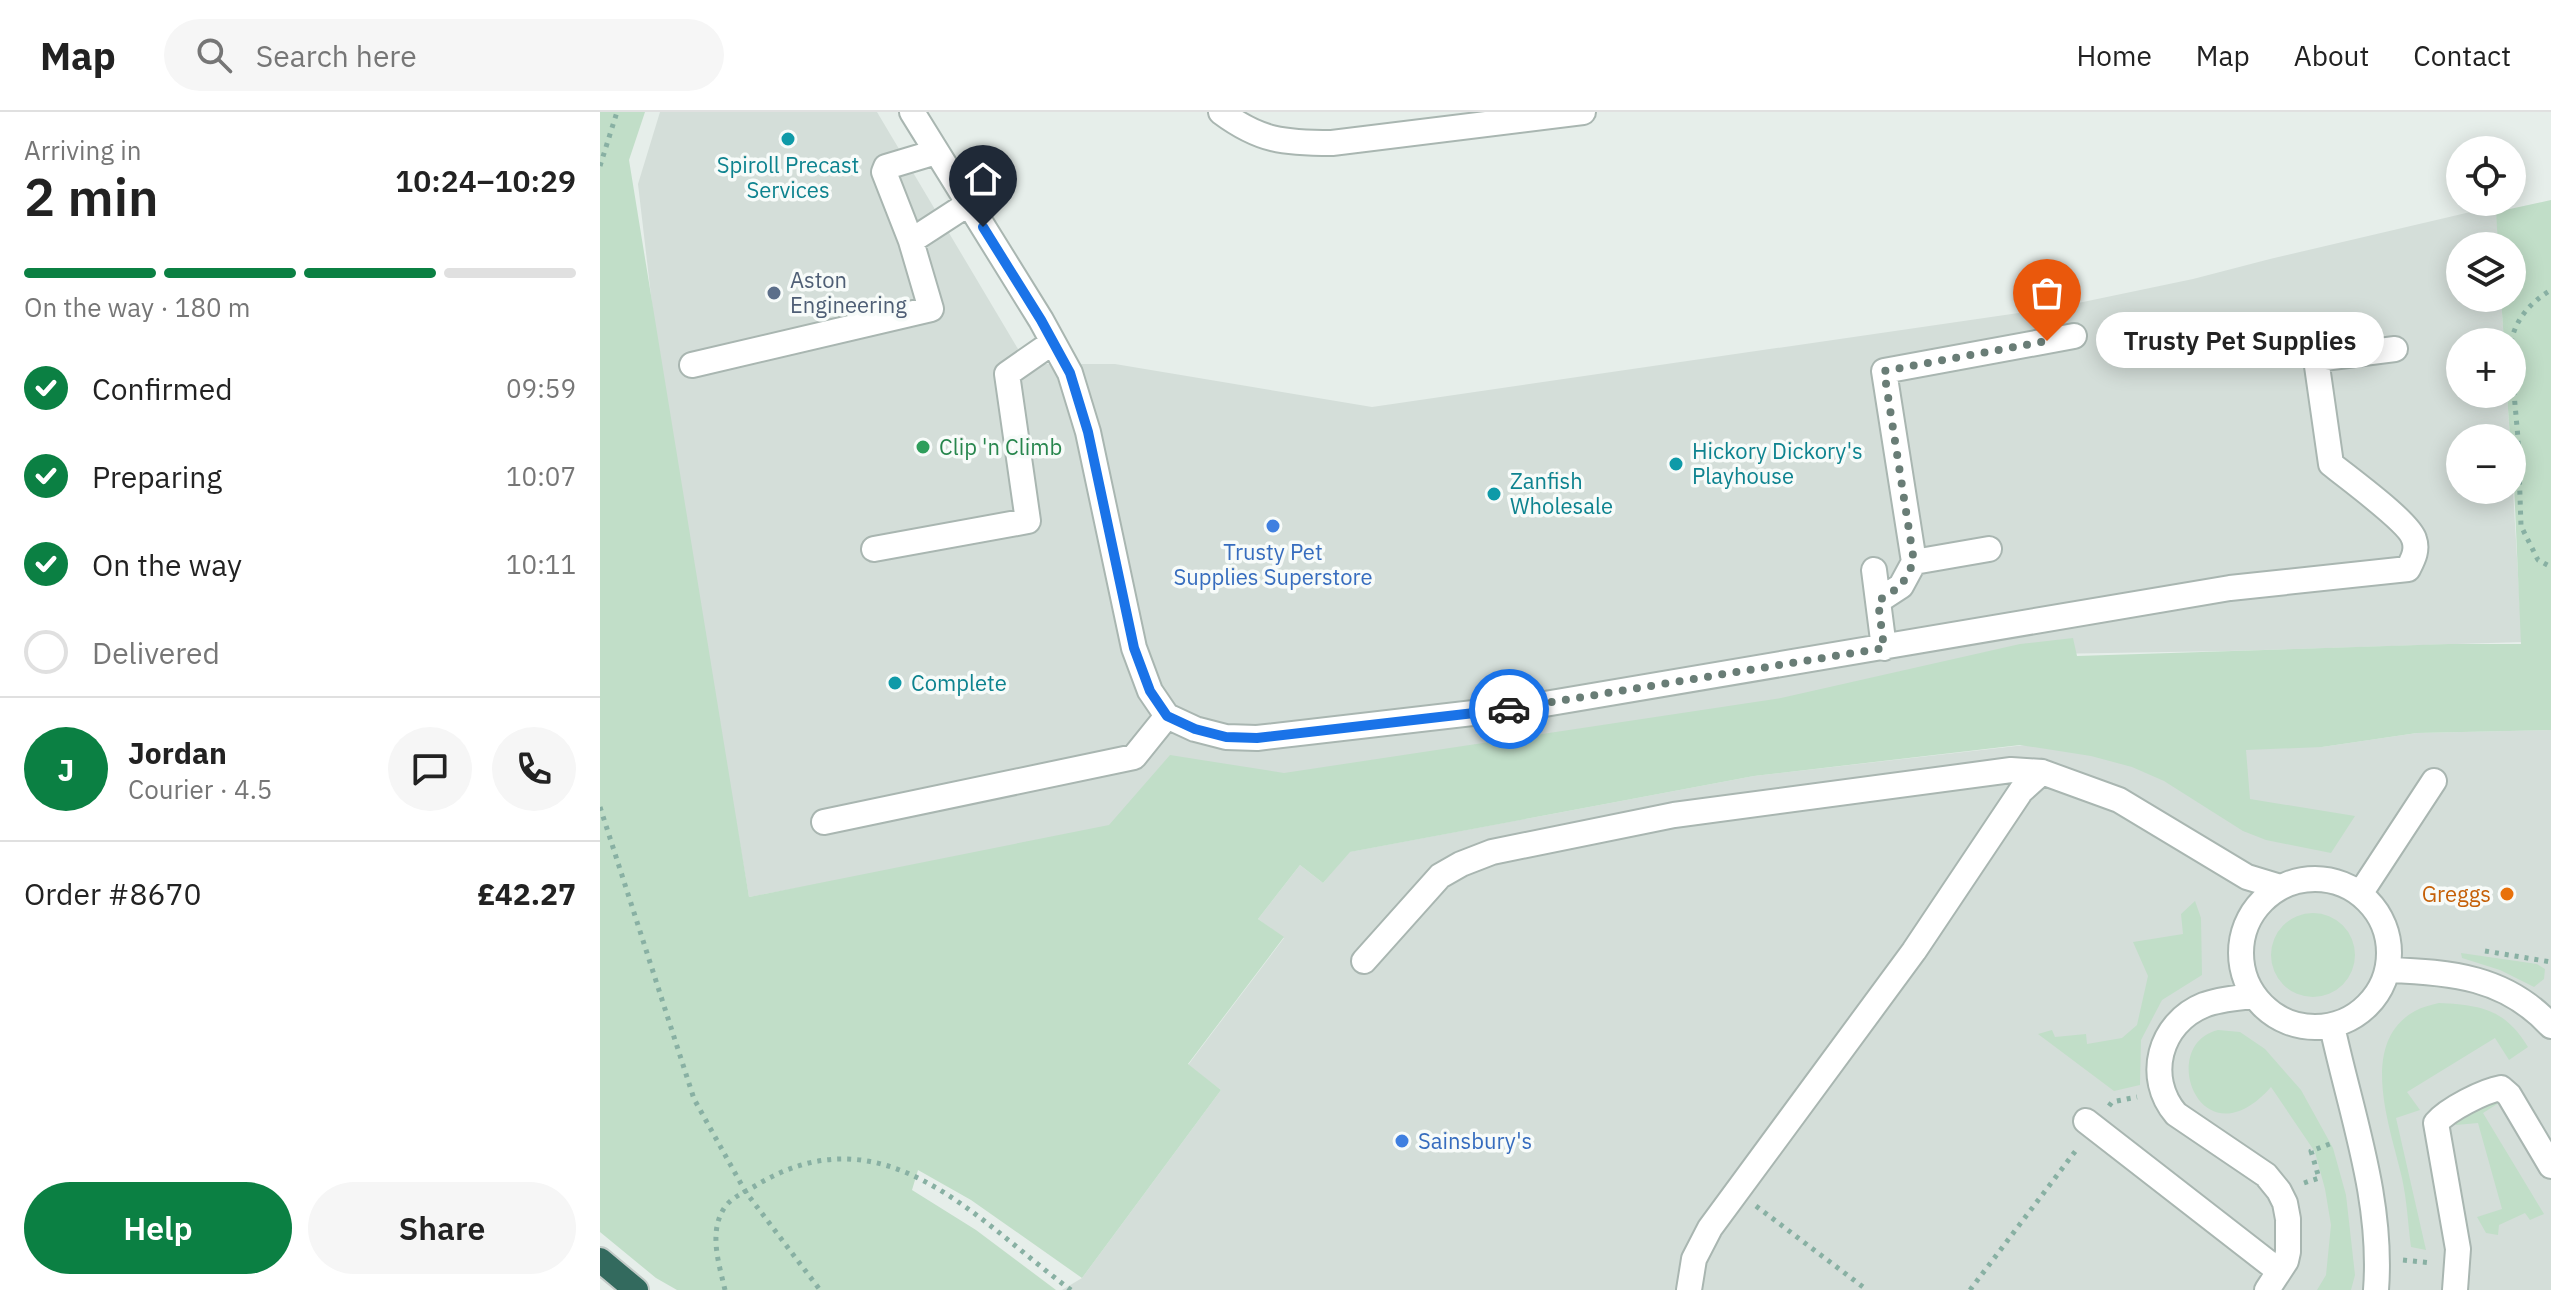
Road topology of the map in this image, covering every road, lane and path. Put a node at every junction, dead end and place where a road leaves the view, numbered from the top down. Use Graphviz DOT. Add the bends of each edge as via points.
graph roads {
  1 [pos="617,112"];
  2 [pos="912,112"];
  3 [pos="1221,112"];
  4 [pos="1577,112"];
  5 [pos="936,152"];
  6 [pos="600,166"];
  7 [pos="968,204"];
  8 [pos="911,241"];
  9 [pos="2551,290"];
  10 [pos="2516,328"];
  11 [pos="2074,336"];
  12 [pos="1053,342"];
  13 [pos="2395,349"];
  14 [pos="692,365"];
  15 [pos="2515,408"];
  16 [pos="874,549"];
  17 [pos="1989,549"];
  18 [pos="1914,562"];
  19 [pos="2551,567"];
  20 [pos="1874,570"];
  21 [pos="1878,601"];
  22 [pos="1884,648"];
  23 [pos="1167,716"];
  24 [pos="2042,772"];
  25 [pos="2434,781"];
  26 [pos="600,807"];
  27 [pos="824,822"];
  28 [pos="2280,887"];
  29 [pos="2360,894"];
  30 [pos="1364,961"];
  31 [pos="2388,970"];
  32 [pos="2253,996"];
  33 [pos="2332,1026"];
  34 [pos="2551,1026"];
  35 [pos="2161,1091"];
  36 [pos="2090,1124"];
  37 [pos="2359,1133"];
  38 [pos="2551,1166"];
  39 [pos="745,1191"];
  40 [pos="1736,1191"];
  41 [pos="2279,1191"];
  42 [pos="2378,1257"];
  43 [pos="600,1260"];
  44 [pos="2456,1265"];
  45 [pos="2273,1280"];
  46 [pos="817,1289"];
  47 [pos="636,1290"];
  48 [pos="725,1290"];
  49 [pos="1071,1290"];
  50 [pos="1689,1290"];
  51 [pos="1867,1290"];
  52 [pos="1970,1290"];
  53 [pos="2376,1290"];
  54 [pos="2455,1290"];
  1 -- 6 [label="path"];
  2 -- 5 [label="street"];
  3 -- 4 [label="street" via="1269,140 1332,143"];
  5 -- 7 [label="street"];
  5 -- 8 [label="street" via="884,172"];
  7 -- 8 [label="street"];
  7 -- 12 [label="street"];
  8 -- 14 [label="street" via="931,309"];
  9 -- 10 [label="path" via="2533,301"];
  11 -- 18 [label="street" via="1884,371"];
  12 -- 16 [label="street" via="1007,374 1028,521"];
  12 -- 23 [label="street" via="1070,373 1088,432 1134,648 1150,691"];
  13 -- 22 [label="street" via="2316,359 2331,464 2414,538 2415,555 2408,569 2230,588"];
  15 -- 19 [label="path" via="2521,526 2538,560"];
  17 -- 18 [label="street"];
  18 -- 21 [label="street" via="1901,586"];
  20 -- 21 [label="street"];
  21 -- 22 [label="street"];
  22 -- 23 [label="street" via="1533,706 1257,738 1226,737"];
  23 -- 27 [label="street" via="1134,757"];
  24 -- 28 [label="street" via="2119,800 2247,877"];
  24 -- 30 [label="street" via="2011,770 1674,815 1492,852 1440,876"];
  24 -- 40 [label="street" via="2021,791 1914,951"];
  25 -- 29 [label="street"];
  26 -- 39 [label="path" via="694,1099"];
  28 -- 29 [label="street" via="2330,880"];
  28 -- 32 [label="street" via="2253,911 2245,927 2241,963"];
  29 -- 31 [label="street" via="2385,927"];
  31 -- 33 [label="street" via="2374,1000"];
  31 -- 34 [label="street" via="2476,978 2524,1002"];
  32 -- 33 [label="street" via="2288,1023"];
  32 -- 35 [label="street" via="2201,1006 2174,1024 2159,1065"];
  33 -- 37 [label="street"];
  35 -- 36 [label="path" via="2112,1102"];
  35 -- 41 [label="street" via="2176,1114 2266,1175"];
  36 -- 45 [label="street"];
  36 -- 52 [label="path"];
  37 -- 41 [label="path" via="2311,1151 2319,1178"];
  37 -- 42 [label="street"];
  38 -- 44 [label="street" via="2501,1088 2443,1115 2436,1131 2456,1236"];
  39 -- 46 [label="path"];
  39 -- 48 [label="path" via="724,1208 717,1231 717,1262"];
  39 -- 49 [label="path" via="815,1162 886,1164 929,1182"];
  40 -- 50 [label="street" via="1694,1259"];
  40 -- 51 [label="path"];
  41 -- 45 [label="street" via="2289,1234 2286,1261"];
  42 -- 44 [label="path"];
  42 -- 53 [label="street"];
  43 -- 47 [label="highway"];
  44 -- 54 [label="street"];
}
